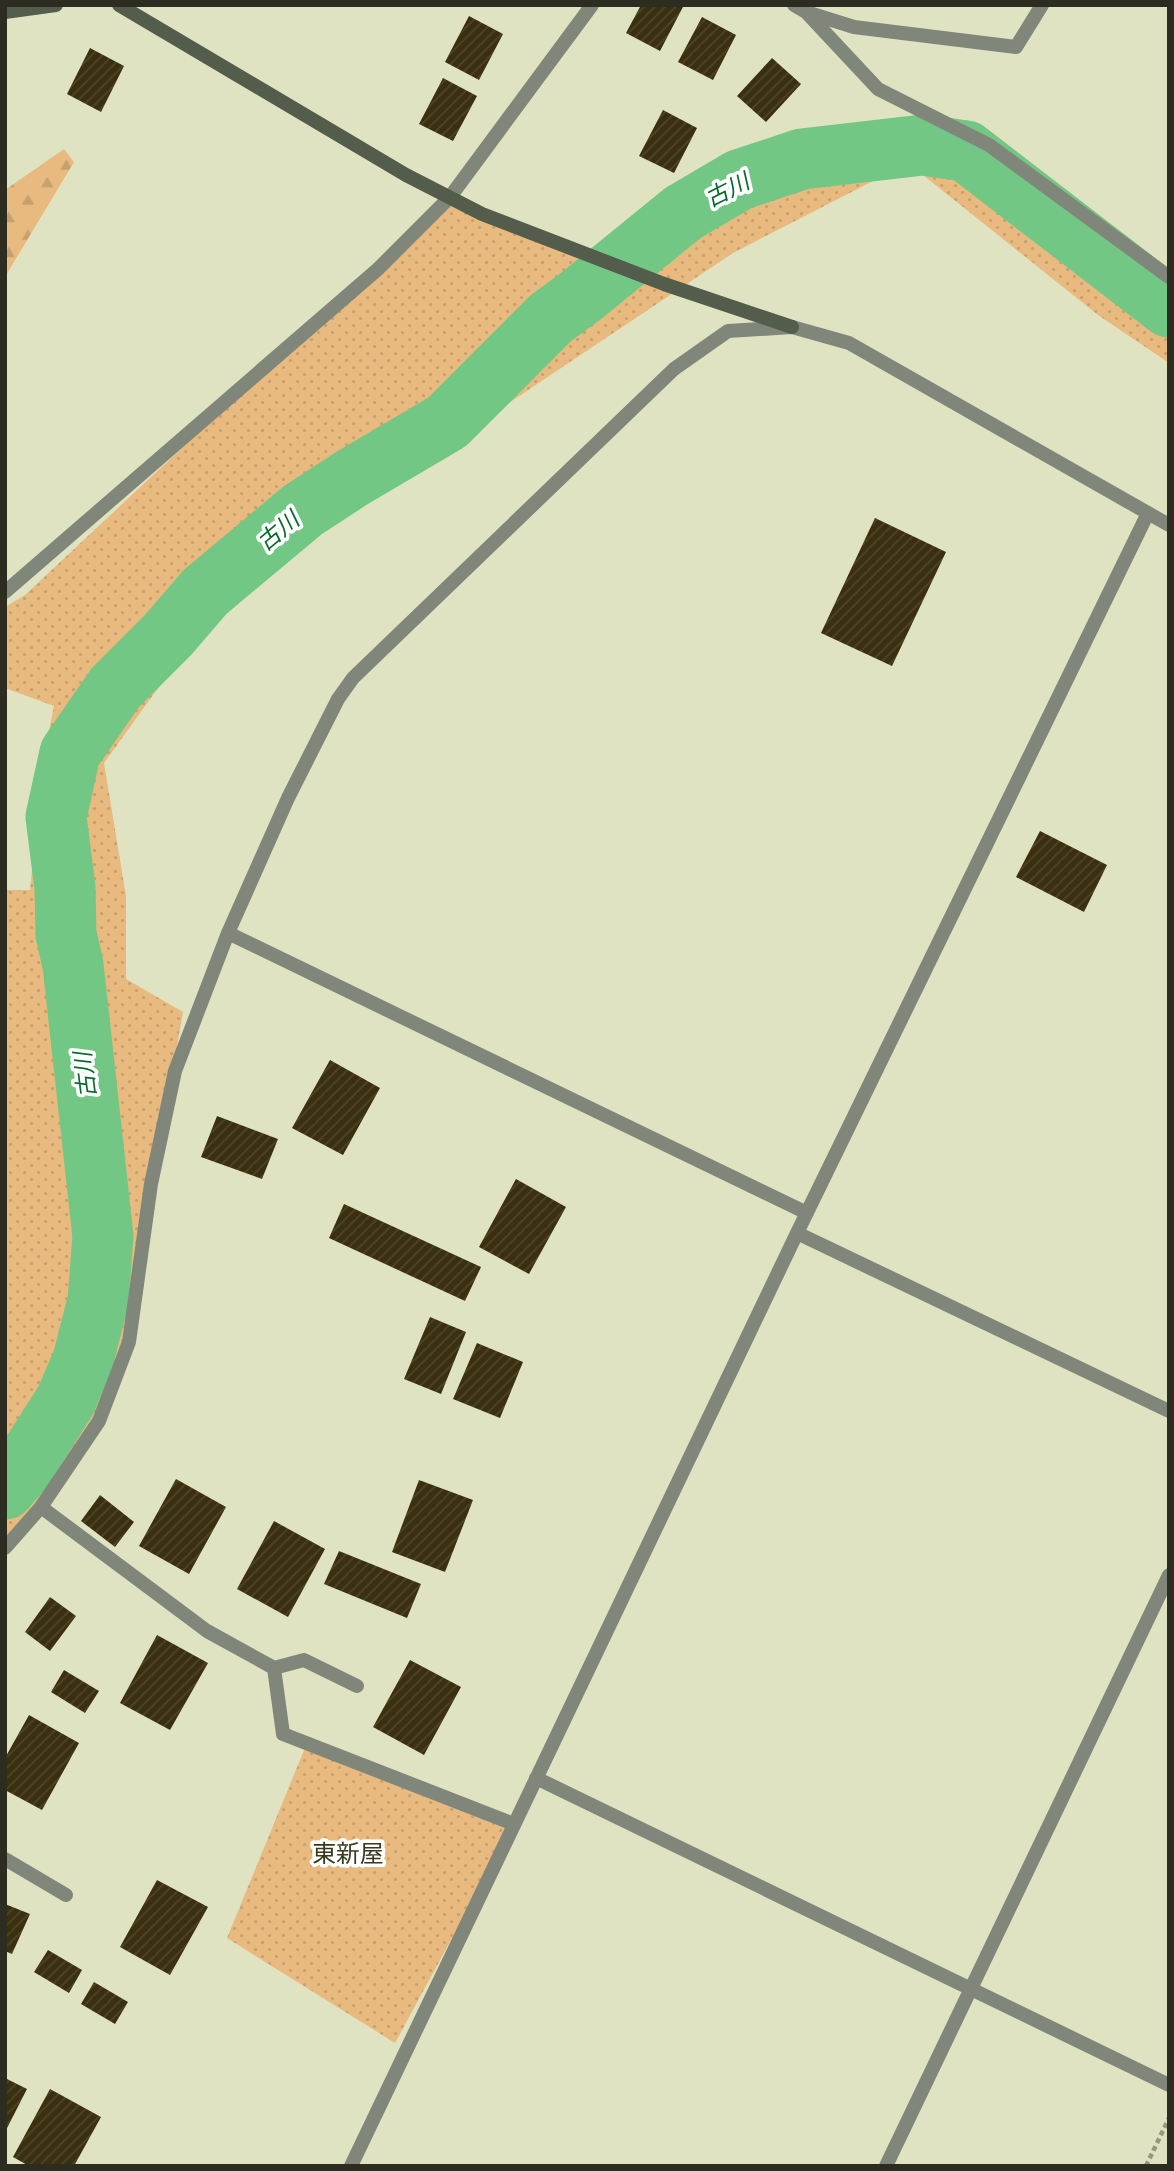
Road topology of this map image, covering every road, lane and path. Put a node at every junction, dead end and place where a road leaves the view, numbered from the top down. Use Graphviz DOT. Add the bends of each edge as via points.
graph roads {
  1 [pos="55,5"];
  2 [pos="119,5"];
  3 [pos="592,5"];
  4 [pos="1042,5"];
  5 [pos="800,8"];
  6 [pos="5,12"];
  7 [pos="450,197"];
  8 [pos="1169,277"];
  9 [pos="792,327"];
  10 [pos="1148,513"];
  11 [pos="1169,526"];
  12 [pos="5,592"];
  13 [pos="228,933"];
  14 [pos="807,1213"];
  15 [pos="797,1233"];
  16 [pos="1169,1411"];
  17 [pos="41,1507"];
  18 [pos="5,1548"];
  19 [pos="1169,1575"];
  20 [pos="274,1668"];
  21 [pos="357,1686"];
  22 [pos="536,1778"];
  23 [pos="514,1824"];
  24 [pos="5,1859"];
  25 [pos="66,1895"];
  26 [pos="971,1989"];
  27 [pos="1169,2085"];
  28 [pos="1169,2118"];
  29 [pos="351,2166"];
  30 [pos="886,2166"];
  31 [pos="1146,2166"];
  1 -- 6 [label="street"];
  2 -- 7 [label="street"];
  3 -- 7 [label="street"];
  4 -- 5 [label="street" via="1016,47 854,27"];
  5 -- 8 [label="street" via="878,89 989,145"];
  7 -- 9 [label="street" via="482,214 664,284"];
  7 -- 12 [label="street" via="378,269"];
  9 -- 10 [label="street" via="849,342"];
  9 -- 13 [label="street" via="728,331 674,369 353,678 288,798"];
  10 -- 11 [label="street"];
  10 -- 14 [label="street"];
  13 -- 14 [label="street"];
  13 -- 17 [label="street" via="175,1071 151,1184 129,1342 99,1420"];
  14 -- 15 [label="street"];
  15 -- 16 [label="street"];
  15 -- 22 [label="street"];
  17 -- 18 [label="street"];
  17 -- 20 [label="street" via="207,1631"];
  19 -- 26 [label="street"];
  20 -- 21 [label="street" via="304,1660"];
  20 -- 23 [label="street" via="283,1734"];
  22 -- 23 [label="street"];
  22 -- 26 [label="street"];
  23 -- 29 [label="street"];
  24 -- 25 [label="street"];
  26 -- 27 [label="street"];
  26 -- 30 [label="street"];
  28 -- 31 [label="path"];
}
